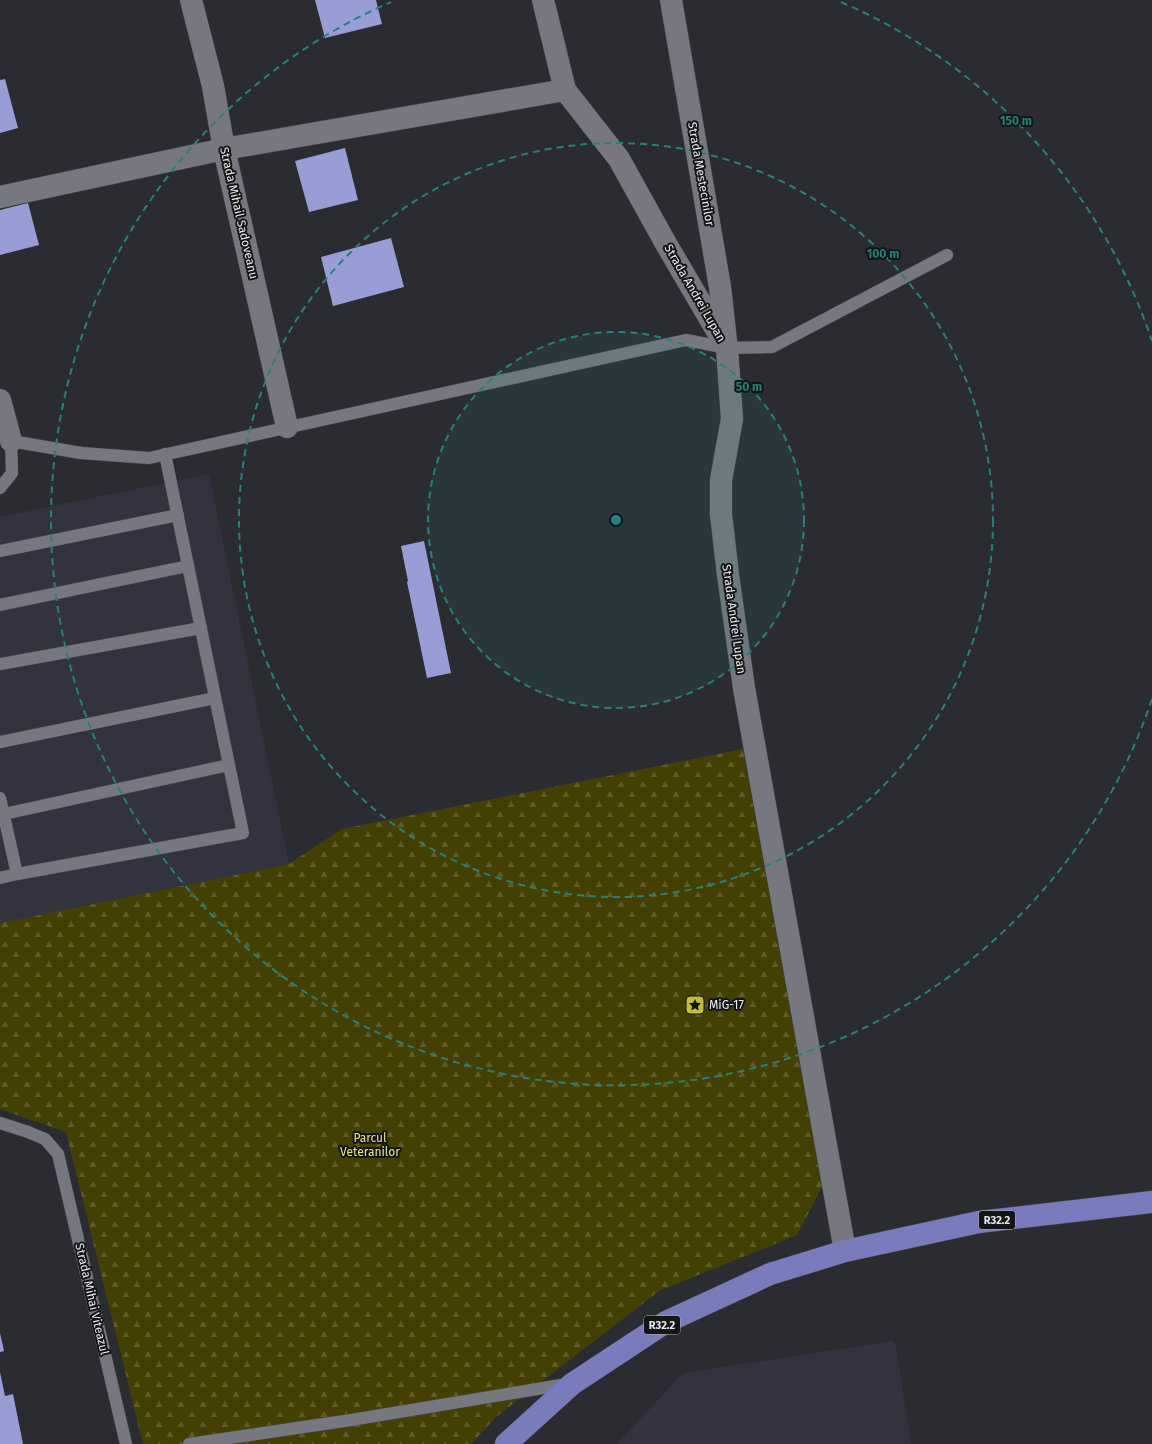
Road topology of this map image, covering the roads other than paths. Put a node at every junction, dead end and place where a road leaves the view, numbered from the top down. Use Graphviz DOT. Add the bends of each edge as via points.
graph roads {
  1 [pos="191,0"];
  2 [pos="543,0"];
  3 [pos="670,0"];
  4 [pos="565,90"];
  5 [pos="224,149"];
  6 [pos="0,197"];
  7 [pos="946,255"];
  8 [pos="727,348"];
  9 [pos="0,400"];
  10 [pos="287,427"];
  11 [pos="11,441"];
  12 [pos="165,454"];
  13 [pos="0,488"];
  14 [pos="178,515"];
  15 [pos="0,551"];
  16 [pos="188,566"];
  17 [pos="0,605"];
  18 [pos="201,628"];
  19 [pos="0,664"];
  20 [pos="215,698"];
  21 [pos="0,742"];
  22 [pos="229,765"];
  23 [pos="0,798"];
  24 [pos="4,814"];
  25 [pos="16,874"];
  26 [pos="0,878"];
  27 [pos="0,1123"];
  28 [pos="1152,1202"];
  29 [pos="845,1251"];
  30 [pos="572,1384"];
  31 [pos="126,1444"];
  32 [pos="189,1444"];
  33 [pos="506,1444"];
  1 -- 5 [label="street, Strada Mihail Sadoveanu"];
  2 -- 4 [label="street, Strada Andrei Lupan"];
  3 -- 8 [label="street, Strada Mestecinilor" via="720,287"];
  4 -- 5 [label="street"];
  4 -- 8 [label="street, Strada Andrei Lupan" via="619,159"];
  5 -- 6 [label="street"];
  5 -- 10 [label="street, Strada Mihail Sadoveanu"];
  7 -- 8 [label="lane" via="772,347"];
  8 -- 10 [label="lane" via="686,340"];
  8 -- 29 [label="street, Strada Andrei Lupan" via="732,419 721,480 721,514 728,575 744,688"];
  9 -- 11 [label="street"];
  10 -- 12 [label="lane"];
  11 -- 12 [label="lane" via="81,453 149,458"];
  11 -- 13 [label="lane" via="12,473"];
  12 -- 14 [label="lane"];
  14 -- 15 [label="lane"];
  14 -- 16 [label="lane"];
  16 -- 17 [label="lane"];
  16 -- 18 [label="lane"];
  18 -- 19 [label="lane"];
  18 -- 20 [label="lane"];
  20 -- 21 [label="lane"];
  20 -- 22 [label="lane"];
  22 -- 24 [label="lane"];
  22 -- 25 [label="lane" via="243,833"];
  23 -- 24 [label="lane"];
  24 -- 25 [label="lane"];
  25 -- 26 [label="lane"];
  27 -- 31 [label="lane, Strada Mihai Viteazul" via="45,1139 58,1154"];
  28 -- 29 [label="main road, R32.2" via="979,1222"];
  29 -- 30 [label="main road, R32.2" via="770,1274 666,1322"];
  30 -- 32 [label="lane"];
  30 -- 33 [label="main road, R32.2"];
}
